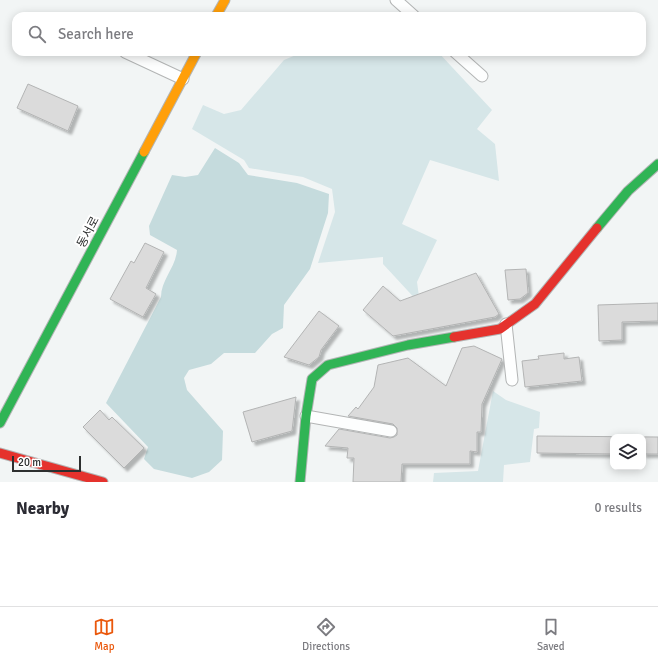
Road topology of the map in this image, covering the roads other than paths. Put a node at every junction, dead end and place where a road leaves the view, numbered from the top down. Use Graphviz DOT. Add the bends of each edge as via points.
graph roads {
  1 [pos="225,0"];
  2 [pos="396,0"];
  3 [pos="218,12"];
  4 [pos="410,12"];
  5 [pos="134,56"];
  6 [pos="195,56"];
  7 [pos="460,56"];
  8 [pos="482,76"];
  9 [pos="183,79"];
  10 [pos="658,164"];
  11 [pos="506,324"];
  12 [pos="512,380"];
  13 [pos="306,416"];
  14 [pos="0,423"];
  15 [pos="391,431"];
  16 [pos="0,453"];
  17 [pos="103,482"];
  18 [pos="300,482"];
  1 -- 3 [label="street"];
  2 -- 4 [label="lane"];
  5 -- 9 [label="lane"];
  6 -- 9 [label="street, 동서로"];
  7 -- 8 [label="lane"];
  9 -- 14 [label="street, 동서로"];
  10 -- 11 [label="street" via="628,191 535,304"];
  11 -- 12 [label="lane"];
  11 -- 13 [label="street" via="500,329 408,345 328,365 312,379"];
  13 -- 15 [label="lane"];
  13 -- 18 [label="street"];
  16 -- 17 [label="street"];
}
